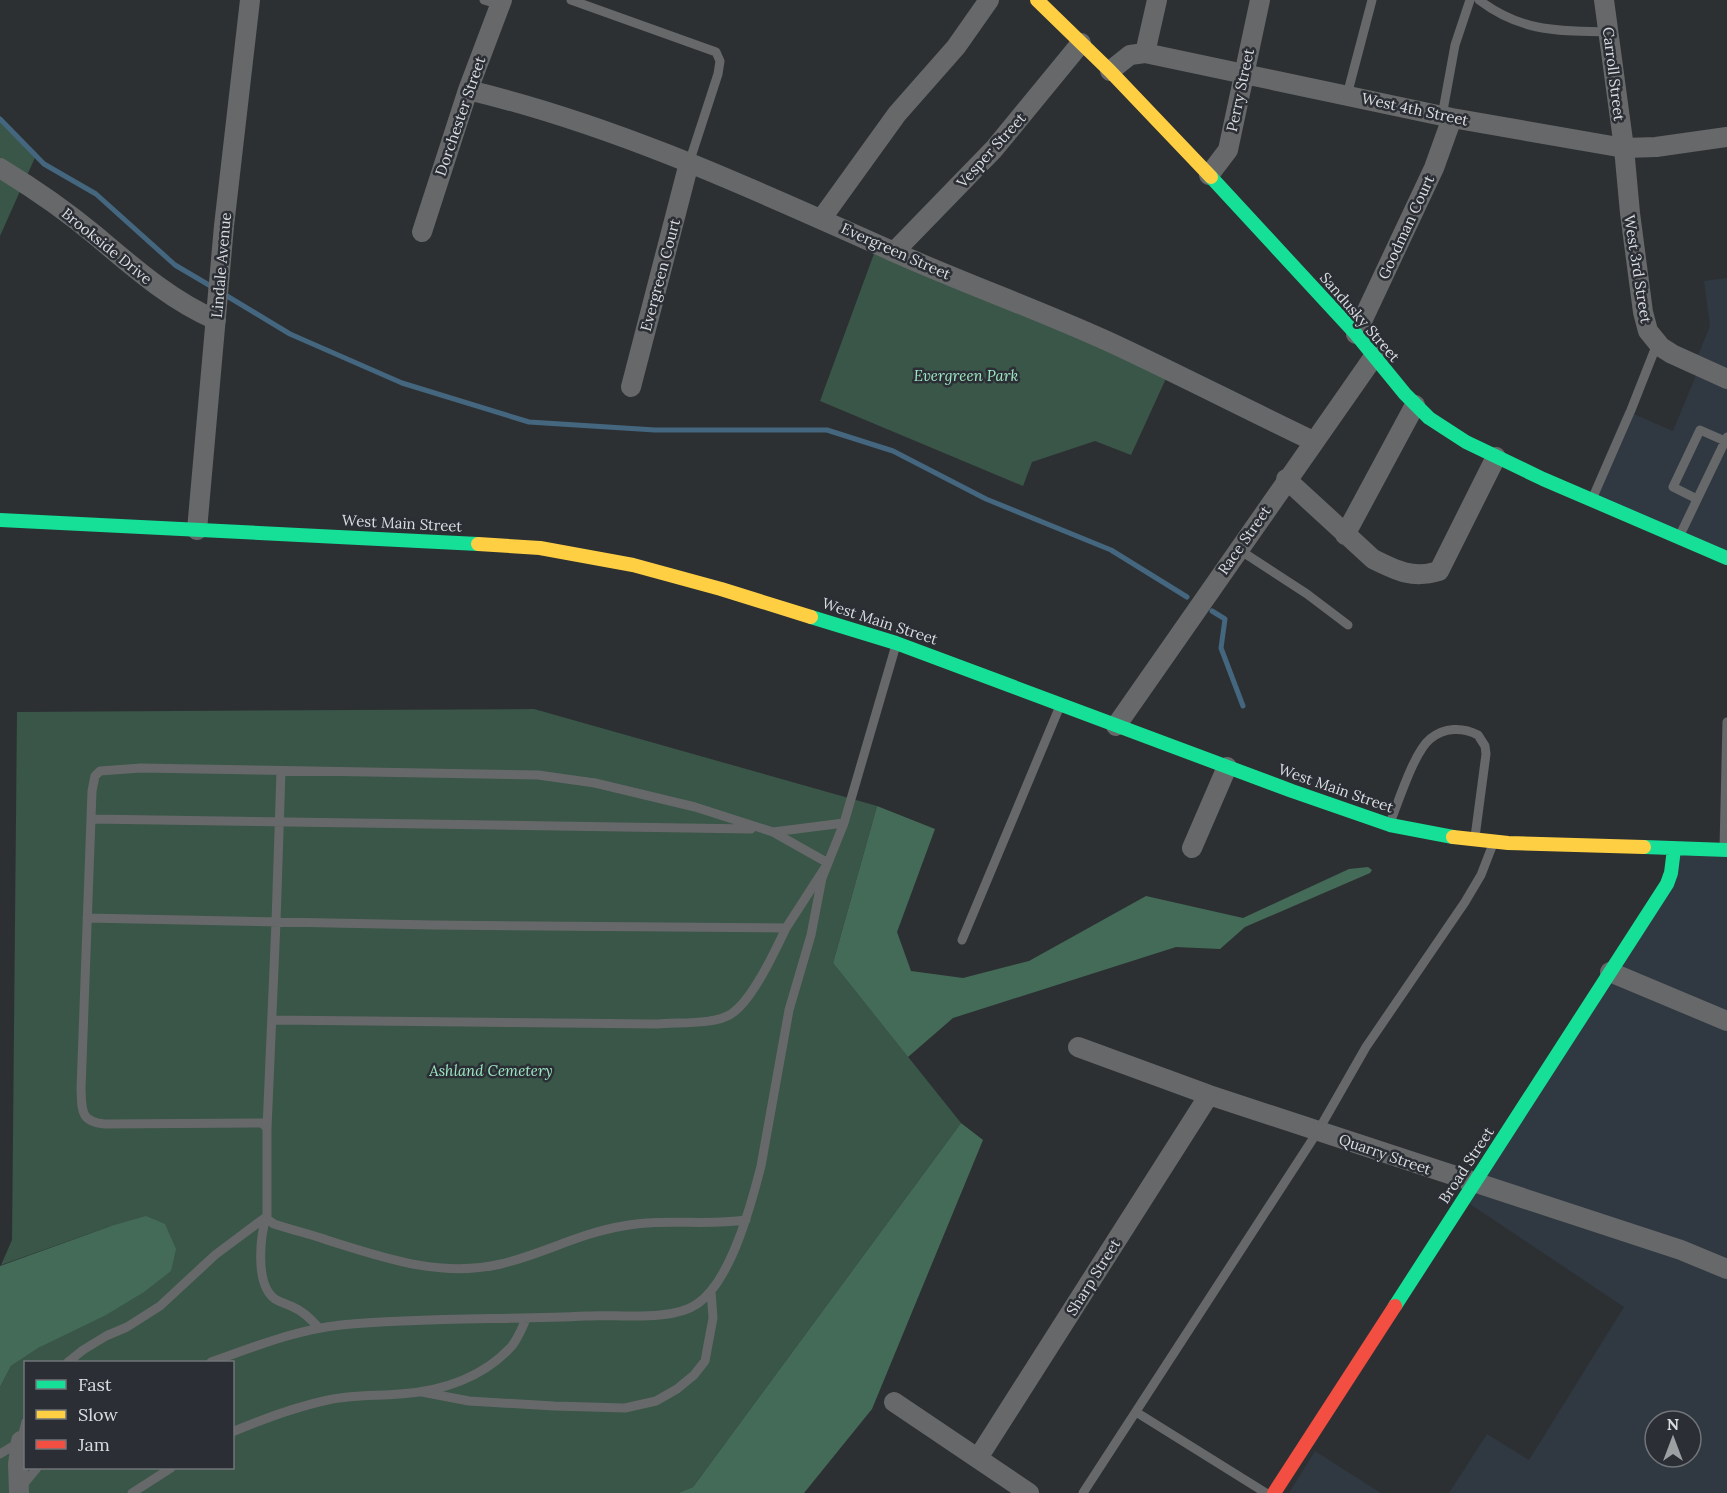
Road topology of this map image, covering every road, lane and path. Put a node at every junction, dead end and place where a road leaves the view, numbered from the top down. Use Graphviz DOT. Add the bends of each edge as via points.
graph roads {
  1 [pos="250,0"];
  2 [pos="571,0"];
  3 [pos="989,0"];
  4 [pos="1037,0"];
  5 [pos="1157,0"];
  6 [pos="1260,0"];
  7 [pos="1372,0"];
  8 [pos="1470,0"];
  9 [pos="1479,0"];
  10 [pos="1604,0"];
  11 [pos="496,2"];
  12 [pos="1608,32"];
  13 [pos="1080,42"];
  14 [pos="1145,53"];
  15 [pos="1110,71"];
  16 [pos="1244,74"];
  17 [pos="468,90"];
  18 [pos="1347,95"];
  19 [pos="1447,116"];
  20 [pos="1727,137"];
  21 [pos="1623,148"];
  22 [pos="689,163"];
  23 [pos="0,168"];
  24 [pos="1209,175"];
  25 [pos="822,218"];
  26 [pos="422,232"];
  27 [pos="894,252"];
  28 [pos="216,316"];
  29 [pos="1356,334"];
  30 [pos="1657,344"];
  31 [pos="1375,355"];
  32 [pos="1727,379"];
  33 [pos="631,387"];
  34 [pos="1414,405"];
  35 [pos="1726,440"];
  36 [pos="1313,441"];
  37 [pos="1496,457"];
  38 [pos="1286,479"];
  39 [pos="1592,500"];
  40 [pos="1697,500"];
  41 [pos="0,520"];
  42 [pos="197,530"];
  43 [pos="1345,535"];
  44 [pos="1679,537"];
  45 [pos="1238,549"];
  46 [pos="1727,558"];
  47 [pos="1348,625"];
  48 [pos="896,643"];
  49 [pos="1060,704"];
  50 [pos="1727,722"];
  51 [pos="1116,726"];
  52 [pos="1227,767"];
  53 [pos="280,771"];
  54 [pos="91,819"];
  55 [pos="279,822"];
  56 [pos="844,823"];
  57 [pos="1390,825"];
  58 [pos="762,830"];
  59 [pos="773,832"];
  60 [pos="1474,839"];
  61 [pos="1494,841"];
  62 [pos="1192,848"];
  63 [pos="1674,849"];
  64 [pos="1726,850"];
  65 [pos="828,863"];
  66 [pos="87,918"];
  67 [pos="276,922"];
  68 [pos="786,928"];
  69 [pos="962,940"];
  70 [pos="1610,972"];
  71 [pos="272,1020"];
  72 [pos="1727,1021"];
  73 [pos="1078,1047"];
  74 [pos="1209,1095"];
  75 [pos="267,1128"];
  76 [pos="1318,1131"];
  77 [pos="1473,1183"];
  78 [pos="266,1217"];
  79 [pos="746,1220"];
  80 [pos="1727,1269"];
  81 [pos="711,1291"];
  82 [pos="526,1319"];
  83 [pos="318,1328"];
  84 [pos="70,1361"];
  85 [pos="214,1361"];
  86 [pos="422,1392"];
  87 [pos="894,1402"];
  88 [pos="1136,1412"];
  89 [pos="234,1431"];
  90 [pos="23,1432"];
  91 [pos="0,1454"];
  92 [pos="978,1458"];
  93 [pos="35,1469"];
  94 [pos="168,1469"];
  95 [pos="20,1493"];
  96 [pos="132,1493"];
  97 [pos="1029,1493"];
  98 [pos="1083,1493"];
  99 [pos="1266,1493"];
  100 [pos="1274,1493"];
  1 -- 28 [label="street, Lindale Avenue"];
  2 -- 22 [label="lane" via="716,52 720,61 718,74"];
  3 -- 25 [label="street" via="956,47 897,114"];
  4 -- 13 [label="street, Sandusky Street"];
  5 -- 14 [label="street"];
  6 -- 16 [label="street, Perry Street"];
  7 -- 18 [label="lane"];
  8 -- 19 [label="lane" via="1455,45"];
  9 -- 12 [label="lane" via="1507,18 1530,26 1555,31"];
  10 -- 12 [label="street, Carroll Street"];
  11 -- 17 [label="street, Dorchester Street"];
  12 -- 21 [label="street, Carroll Street"];
  13 -- 15 [label="street, Sandusky Street"];
  13 -- 27 [label="street, Vesper Street" via="994,149"];
  14 -- 15 [label="street" via="1130,55"];
  14 -- 16 [label="street, West 4th Street"];
  15 -- 24 [label="street, Sandusky Street"];
  16 -- 18 [label="street, West 4th Street"];
  16 -- 24 [label="street, Perry Street" via="1228,150"];
  17 -- 22 [label="street, Evergreen Street" via="572,119"];
  17 -- 26 [label="street, Dorchester Street"];
  18 -- 19 [label="street, West 4th Street"];
  19 -- 21 [label="street, West 4th Street"];
  19 -- 29 [label="street, Goodman Court" via="1434,168"];
  20 -- 21 [label="street, West 4th Street"];
  21 -- 30 [label="street, West 3rd Street" via="1643,312 1648,331"];
  22 -- 25 [label="street, Evergreen Street"];
  22 -- 33 [label="street, Evergreen Court"];
  23 -- 28 [label="street, Brookside Drive" via="69,214 183,304"];
  24 -- 29 [label="street, Sandusky Street"];
  25 -- 27 [label="street, Evergreen Street"];
  27 -- 36 [label="street, Evergreen Street" via="1117,346"];
  28 -- 42 [label="street, Lindale Avenue"];
  29 -- 31 [label="street, Sandusky Street"];
  30 -- 32 [label="street, West 3rd Street"];
  30 -- 39 [label="lane"];
  31 -- 34 [label="street, Sandusky Street"];
  31 -- 36 [label="street, Race Street"];
  34 -- 37 [label="street, Sandusky Street" via="1447,431"];
  34 -- 43 [label="street"];
  35 -- 40 [label="lane"];
  35 -- 40 [label="lane" via="1700,430 1673,487"];
  36 -- 38 [label="street, Race Street"];
  37 -- 39 [label="street, Sandusky Street"];
  37 -- 43 [label="street" via="1439,571 1417,576 1389,567"];
  38 -- 43 [label="street"];
  38 -- 45 [label="street, Race Street"];
  39 -- 44 [label="street, Sandusky Street"];
  40 -- 44 [label="lane"];
  41 -- 42 [label="street, West Main Street"];
  42 -- 48 [label="street, West Main Street" via="495,544 588,555 722,588"];
  44 -- 46 [label="street, Sandusky Street"];
  45 -- 47 [label="lane"];
  45 -- 51 [label="street, Race Street"];
  48 -- 49 [label="street, West Main Street"];
  48 -- 56 [label="lane"];
  49 -- 51 [label="street, West Main Street"];
  49 -- 69 [label="lane"];
  50 -- 64 [label="lane"];
  51 -- 52 [label="street, West Main Street"];
  52 -- 57 [label="street, West Main Street"];
  52 -- 62 [label="street"];
  53 -- 54 [label="lane" via="100,771 93,781"];
  53 -- 55 [label="lane"];
  53 -- 58 [label="lane" via="557,776 696,807"];
  54 -- 55 [label="lane"];
  54 -- 66 [label="lane"];
  55 -- 58 [label="lane"];
  55 -- 67 [label="lane"];
  56 -- 59 [label="lane"];
  56 -- 65 [label="lane"];
  57 -- 60 [label="street, West Main Street"];
  57 -- 60 [label="lane" via="1408,776 1429,739 1446,730 1462,729 1478,735 1486,754"];
  58 -- 59 [label="lane"];
  59 -- 65 [label="lane"];
  60 -- 61 [label="street, West Main Street"];
  61 -- 63 [label="street, West Main Street"];
  61 -- 76 [label="lane" via="1465,902 1366,1047"];
  63 -- 64 [label="street, West Main Street"];
  63 -- 70 [label="street, Broad Street" via="1667,884"];
  65 -- 68 [label="lane"];
  65 -- 79 [label="lane" via="789,1010 761,1166"];
  66 -- 67 [label="lane"];
  66 -- 75 [label="lane" via="81,1089 85,1117 105,1124 262,1123"];
  67 -- 68 [label="lane"];
  67 -- 71 [label="lane"];
  68 -- 71 [label="lane" via="746,1000 731,1015 719,1019 658,1024"];
  70 -- 72 [label="street"];
  70 -- 77 [label="street, Broad Street"];
  71 -- 75 [label="lane"];
  73 -- 74 [label="street, Quarry Street"];
  74 -- 76 [label="street, Quarry Street"];
  74 -- 92 [label="street, Sharp Street"];
  75 -- 78 [label="lane"];
  76 -- 77 [label="street, Quarry Street"];
  76 -- 88 [label="lane"];
  77 -- 80 [label="street, Quarry Street" via="1681,1250"];
  77 -- 100 [label="street, Broad Street"];
  78 -- 79 [label="lane" via="274,1224 376,1256 455,1270 521,1259 582,1235 626,1225"];
  78 -- 83 [label="lane" via="262,1230 265,1287"];
  78 -- 84 [label="lane" via="215,1255 160,1306"];
  79 -- 81 [label="lane"];
  81 -- 82 [label="lane" via="691,1308 663,1314"];
  81 -- 86 [label="lane" via="712,1318 705,1361 677,1389 656,1401 625,1408 554,1406 469,1401"];
  82 -- 83 [label="lane"];
  82 -- 86 [label="lane" via="512,1346 484,1370"];
  83 -- 85 [label="lane"];
  86 -- 89 [label="lane" via="329,1400"];
  87 -- 92 [label="street"];
  88 -- 98 [label="lane"];
  88 -- 99 [label="lane"];
  90 -- 91 [label="lane"];
  90 -- 95 [label="street" via="18,1464"];
  92 -- 97 [label="street"];
  93 -- 95 [label="lane"];
  94 -- 96 [label="lane"];
}
